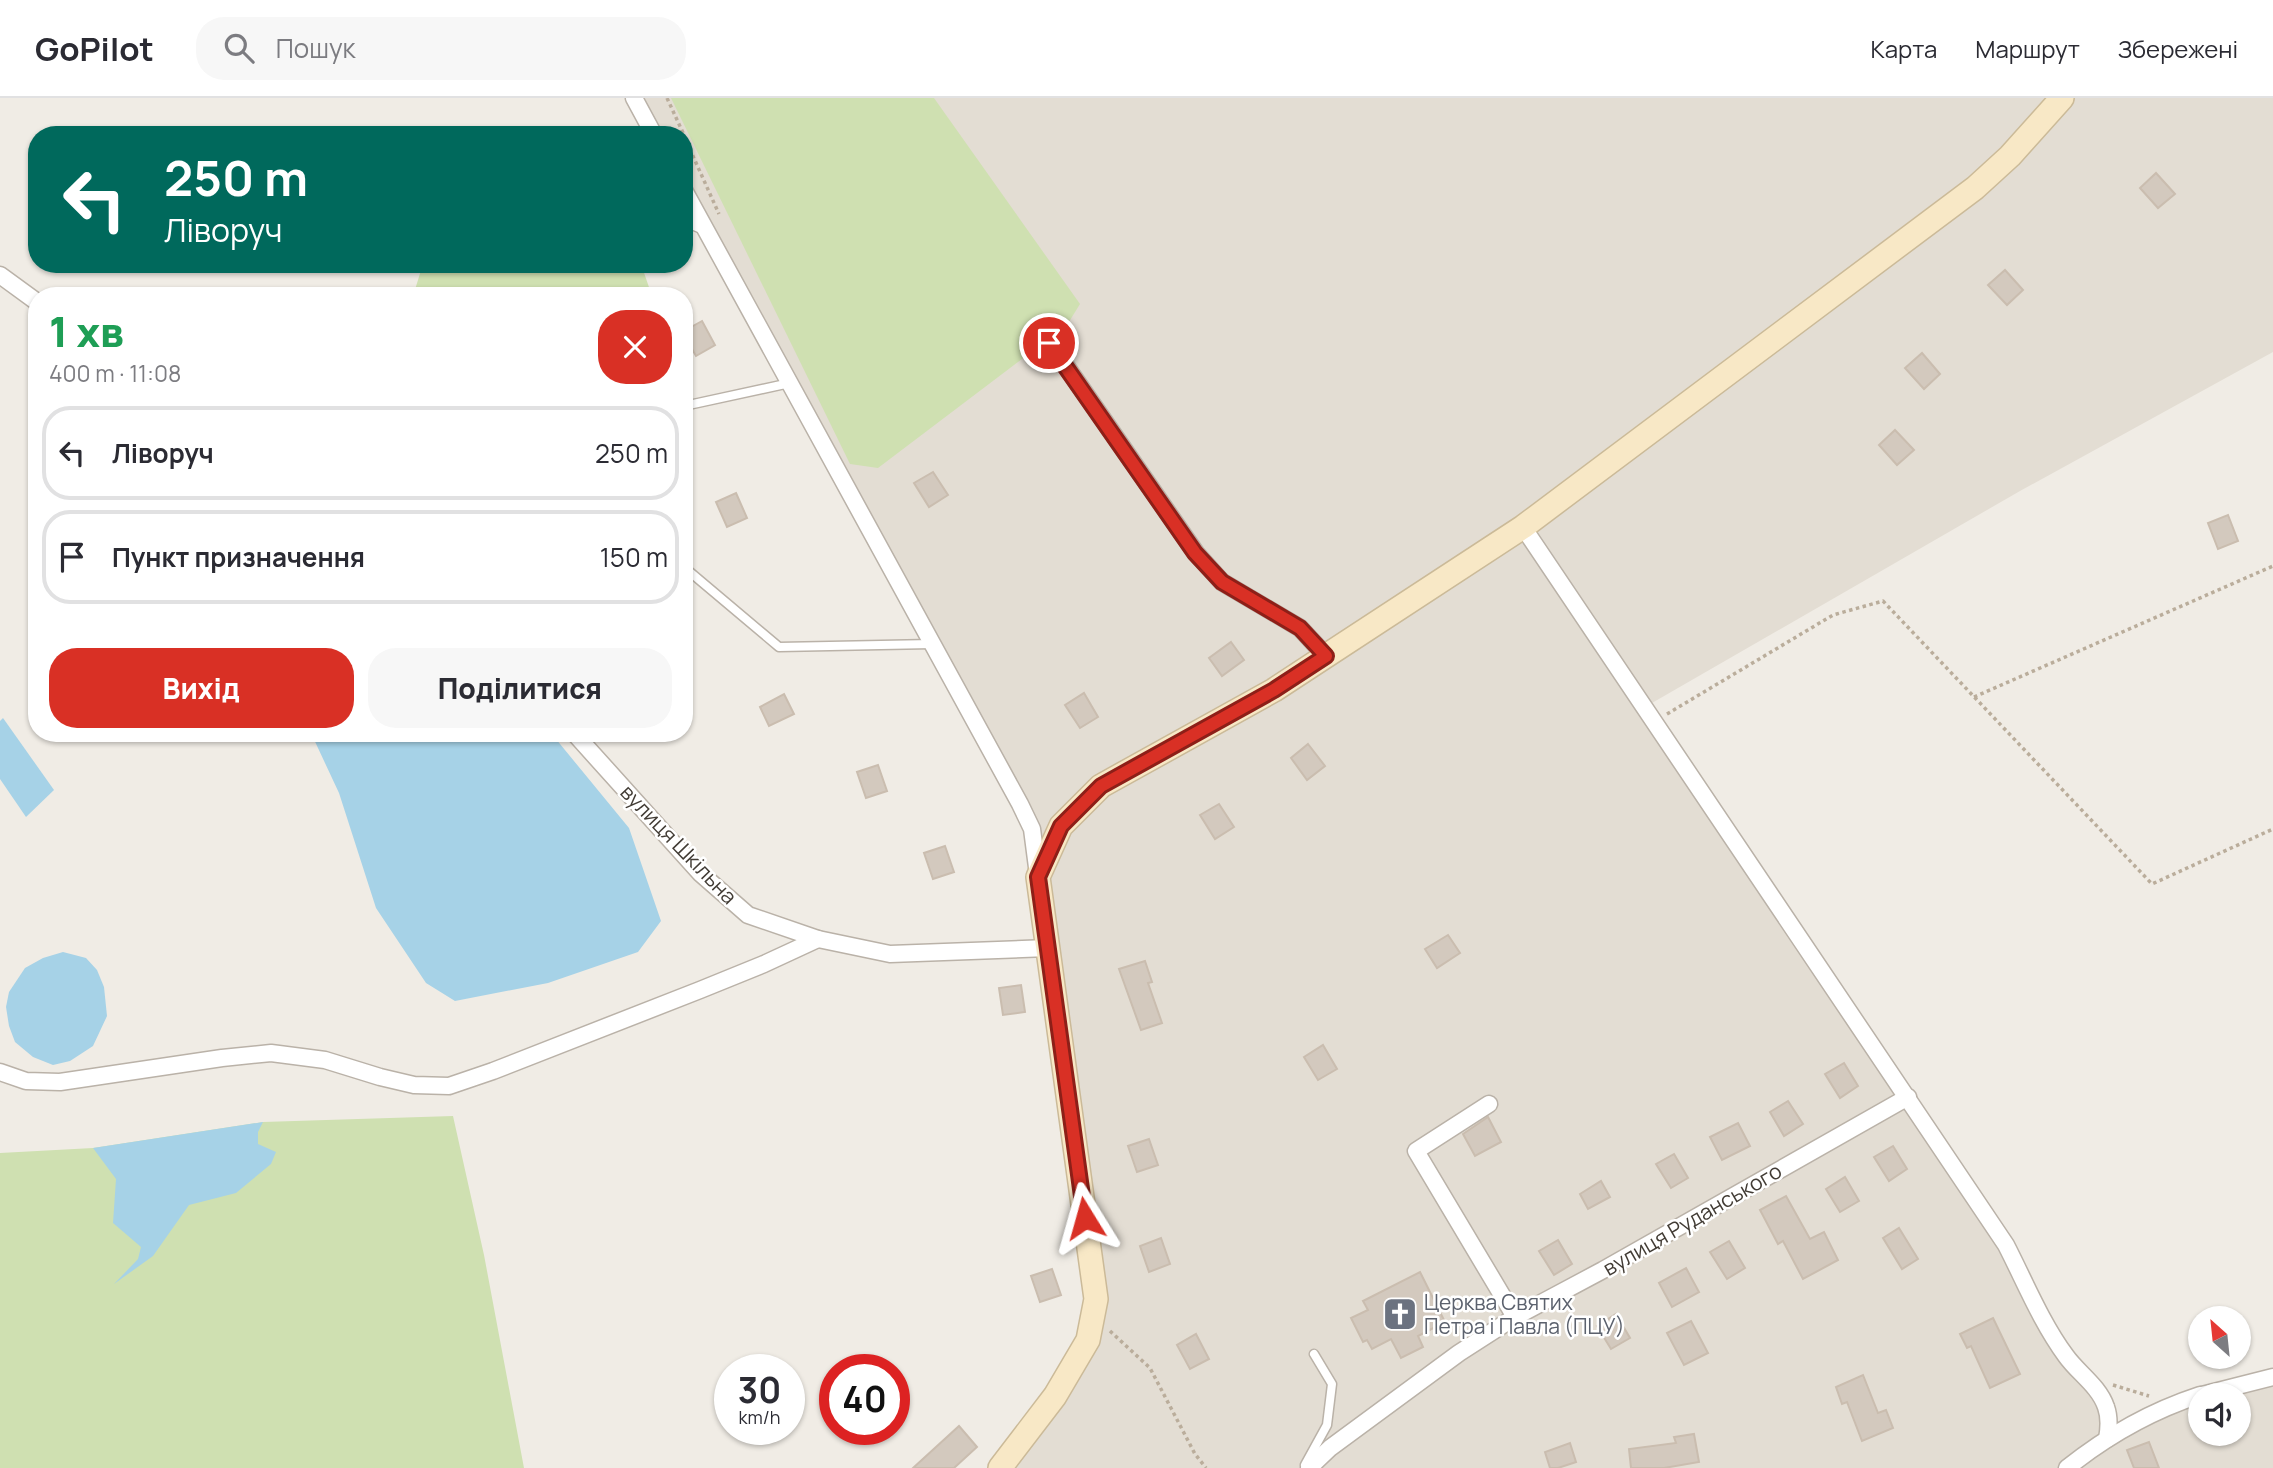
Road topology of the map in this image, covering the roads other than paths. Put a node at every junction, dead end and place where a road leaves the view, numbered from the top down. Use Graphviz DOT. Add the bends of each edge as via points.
graph roads {
  1 [pos="634,98"];
  2 [pos="2062,98"];
  3 [pos="649,126"];
  4 [pos="693,206"];
  5 [pos="693,226"];
  6 [pos="707,232"];
  7 [pos="0,275"];
  8 [pos="28,295"];
  9 [pos="1049,343"];
  10 [pos="790,383"];
  11 [pos="693,405"];
  12 [pos="1523,527"];
  13 [pos="693,575"];
  14 [pos="932,643"];
  15 [pos="1326,656"];
  16 [pos="582,742"];
  17 [pos="1038,877"];
  18 [pos="818,939"];
  19 [pos="1048,948"];
  20 [pos="0,1072"];
  21 [pos="1908,1097"];
  22 [pos="1489,1104"];
  23 [pos="1515,1317"];
  24 [pos="1314,1354"];
  25 [pos="2273,1377"];
  26 [pos="2249,1383"];
  27 [pos="2188,1400"];
  28 [pos="2107,1439"];
  29 [pos="1000,1468"];
  30 [pos="1304,1468"];
  31 [pos="1309,1468"];
  32 [pos="2067,1468"];
  1 -- 3 [label="street"];
  2 -- 12 [label="street" via="1975,188"];
  4 -- 6 [label="street"];
  5 -- 6 [label="lane"];
  6 -- 10 [label="street"];
  7 -- 8 [label="street"];
  9 -- 15 [label="street" via="1195,553 1222,582 1300,628"];
  10 -- 11 [label="lane"];
  10 -- 14 [label="street"];
  12 -- 15 [label="street"];
  12 -- 21 [label="street"];
  13 -- 14 [label="lane" via="779,647"];
  14 -- 17 [label="street" via="1032,829"];
  15 -- 17 [label="street" via="1101,786 1061,826"];
  16 -- 18 [label="street, вулиця Шкільна" via="700,873 748,915"];
  17 -- 19 [label="street"];
  18 -- 19 [label="street, вулиця Шкільна" via="890,954"];
  18 -- 20 [label="street" via="700,990 449,1086 414,1085 325,1060 271,1053 60,1082 26,1081"];
  19 -- 29 [label="street" via="1096,1299 1088,1340 1055,1396"];
  21 -- 23 [label="street, вулиця Руданського"];
  21 -- 28 [label="street" via="2006,1245 2052,1334 2099,1393 2109,1422"];
  22 -- 23 [label="street" via="1416,1151"];
  23 -- 31 [label="street, вулиця Руданського" via="1459,1353"];
  24 -- 30 [label="lane" via="1332,1384 1327,1425"];
  25 -- 26 [label="street"];
  27 -- 28 [label="street"];
  28 -- 32 [label="street"];
}
